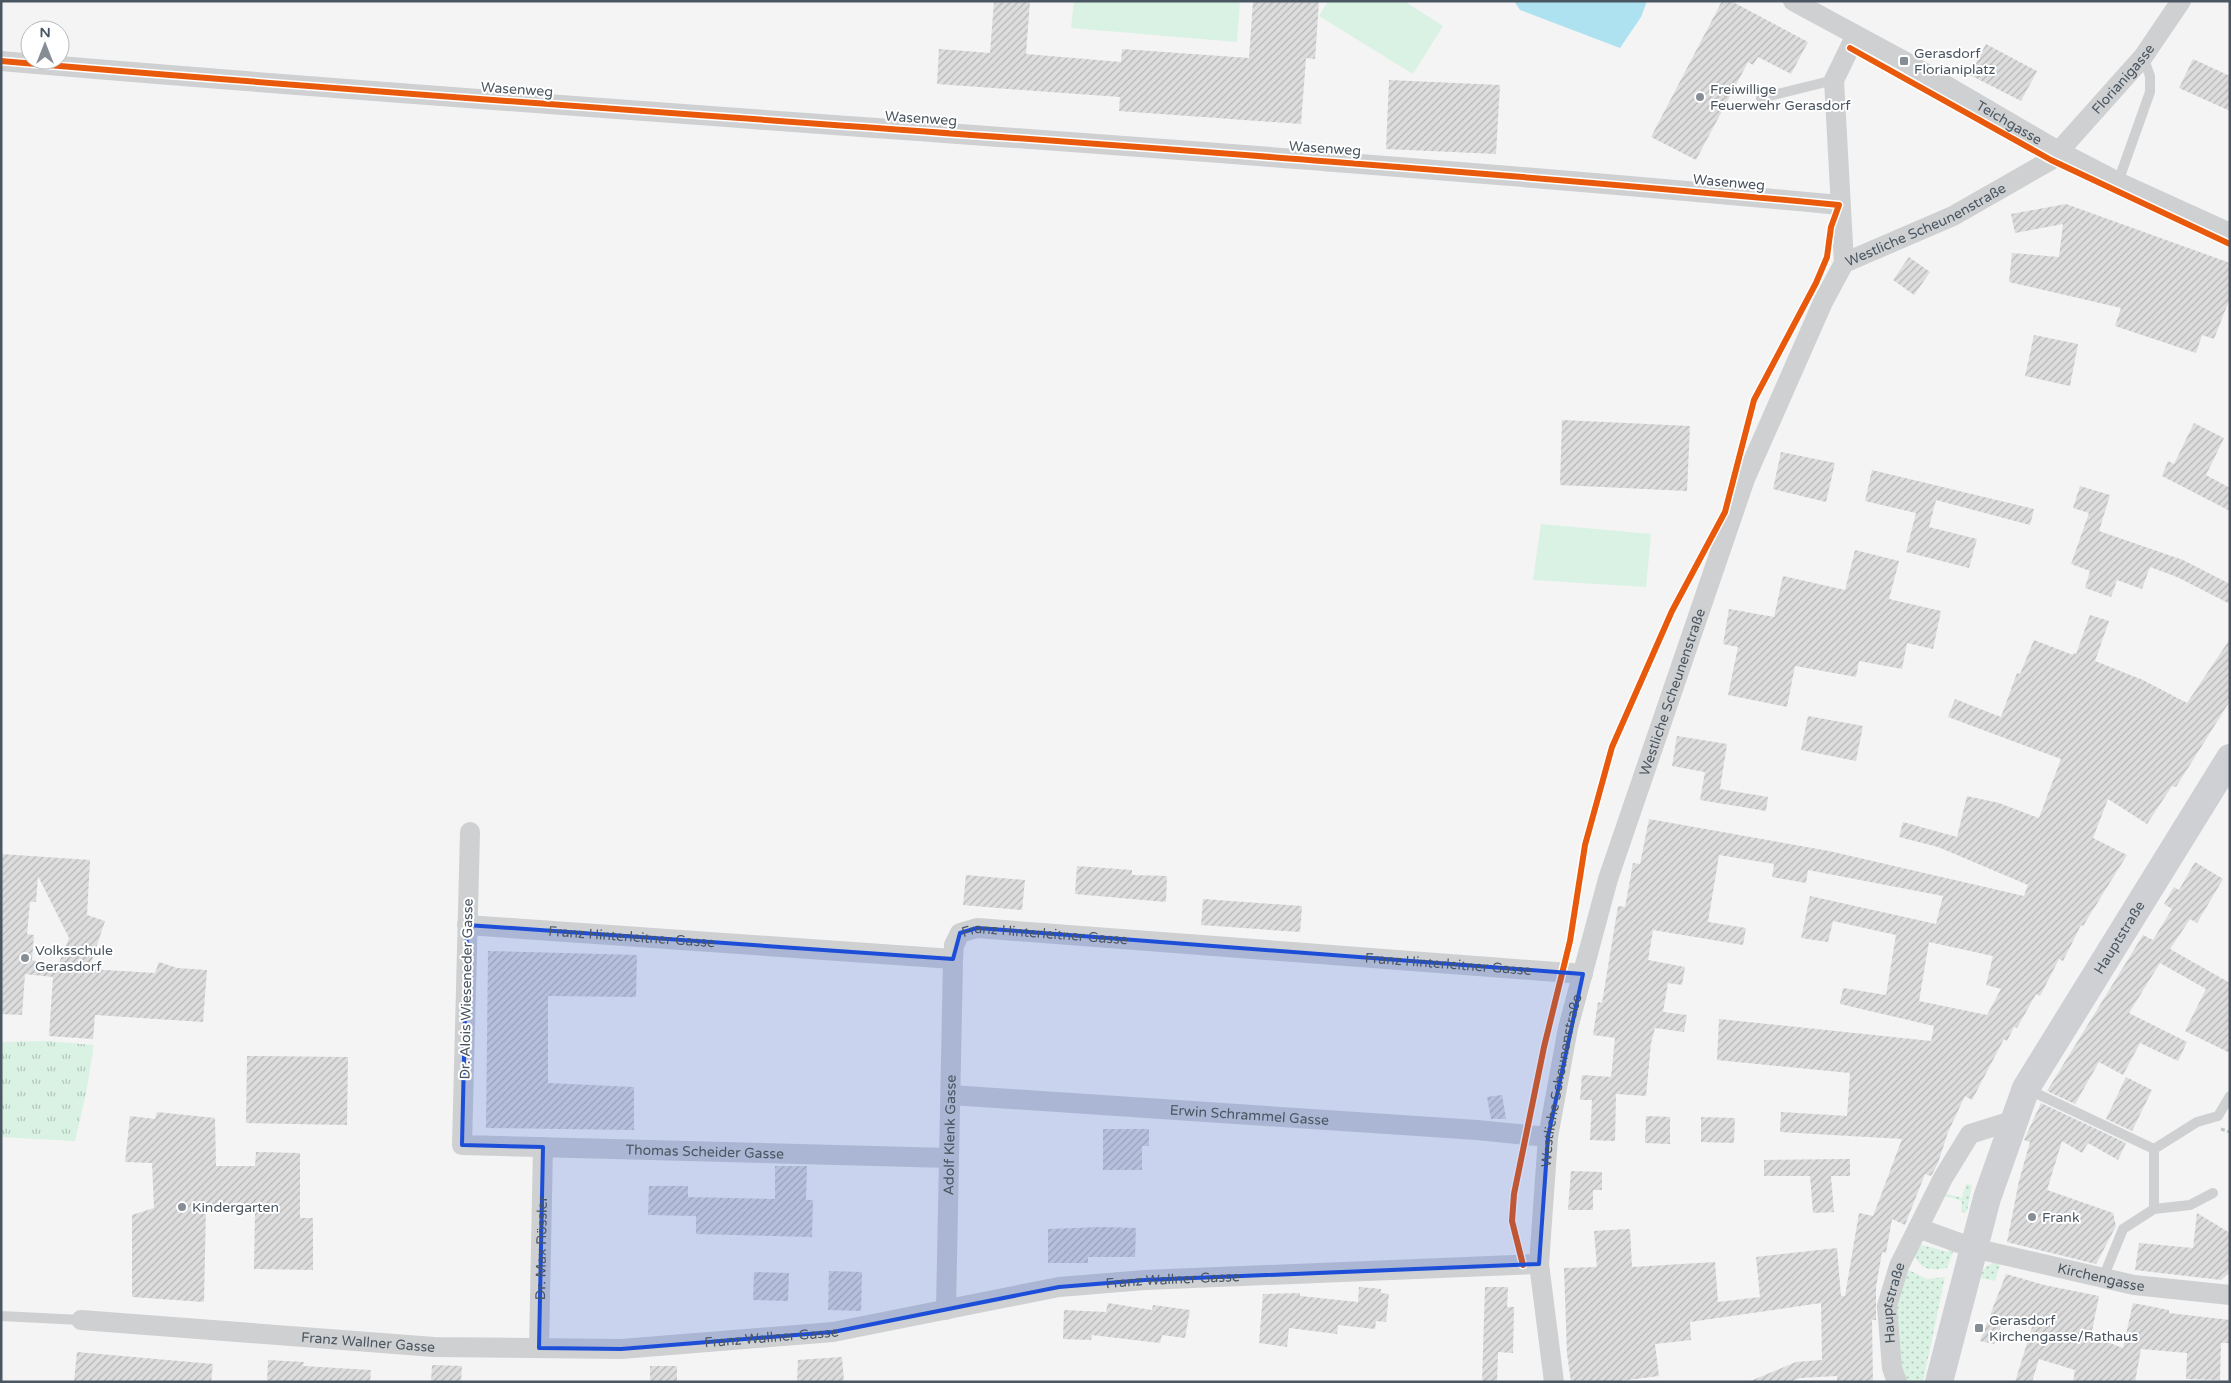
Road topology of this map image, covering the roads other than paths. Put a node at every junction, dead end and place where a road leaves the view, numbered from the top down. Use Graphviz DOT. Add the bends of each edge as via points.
graph roads {
  1 [pos="1793,1"];
  2 [pos="2181,1"];
  3 [pos="1855,37"];
  4 [pos="2143,57"];
  5 [pos="1,61"];
  6 [pos="1834,80"];
  7 [pos="1761,98"];
  8 [pos="2060,152"];
  9 [pos="2118,182"];
  10 [pos="1839,205"];
  11 [pos="2230,233"];
  12 [pos="1844,263"];
  13 [pos="2230,758"];
  14 [pos="470,832"];
  15 [pos="467,925"];
  16 [pos="953,959"];
  17 [pos="1583,974"];
  18 [pos="2026,1088"];
  19 [pos="951,1095"];
  20 [pos="2230,1096"];
  21 [pos="2015,1120"];
  22 [pos="1548,1137"];
  23 [pos="462,1145"];
  24 [pos="543,1147"];
  25 [pos="2154,1149"];
  26 [pos="949,1158"];
  27 [pos="2212,1193"];
  28 [pos="2154,1209"];
  29 [pos="1918,1228"];
  30 [pos="1973,1248"];
  31 [pos="1539,1264"];
  32 [pos="2103,1278"];
  33 [pos="2230,1295"];
  34 [pos="946,1310"];
  35 [pos="1,1316"];
  36 [pos="81,1320"];
  37 [pos="540,1348"];
  38 [pos="1554,1382"];
  39 [pos="1897,1382"];
  40 [pos="1939,1382"];
  1 -- 3 [label="street, Teichgasse"];
  2 -- 4 [label="street, Florianigasse"];
  3 -- 6 [label="street"];
  3 -- 8 [label="street, Teichgasse" via="1904,61"];
  4 -- 8 [label="street, Florianigasse"];
  4 -- 9 [label="lane" via="2150,76 2150,92"];
  5 -- 10 [label="street, Wasenweg" via="257,83 1374,164"];
  6 -- 7 [label="lane"];
  6 -- 10 [label="street"];
  8 -- 9 [label="street, Teichgasse"];
  8 -- 12 [label="street, Westliche Scheunenstraße" via="1953,216"];
  9 -- 11 [label="street, Teichgasse"];
  10 -- 12 [label="street"];
  12 -- 17 [label="street, Westliche Scheunenstraße" via="1823,302 1745,479 1608,879"];
  13 -- 18 [label="main road, Hauptstraße"];
  14 -- 15 [label="street, Dr. Alois Wieseneder Gasse"];
  15 -- 16 [label="street, Franz Hinterleitner Gasse"];
  15 -- 23 [label="street, Dr. Alois Wieseneder Gasse"];
  16 -- 17 [label="street, Franz Hinterleitner Gasse" via="954,945 960,933 977,928"];
  16 -- 19 [label="street, Adolf Klenk Gasse"];
  17 -- 22 [label="street, Westliche Scheunenstraße" via="1568,1028"];
  18 -- 21 [label="main road, Hauptstraße"];
  18 -- 25 [label="lane"];
  19 -- 22 [label="street, Erwin Schrammel Gasse"];
  19 -- 26 [label="street, Adolf Klenk Gasse"];
  20 -- 25 [label="lane" via="2218,1116 2197,1122"];
  21 -- 29 [label="street, Hauptstraße" via="1970,1134"];
  21 -- 30 [label="main road, Hauptstraße" via="1996,1169"];
  22 -- 31 [label="street, Westliche Scheunenstraße"];
  23 -- 24 [label="street, Thomas Scheider Gasse"];
  24 -- 26 [label="street, Thomas Scheider Gasse"];
  24 -- 37 [label="street, Dr. Max Rössler"];
  25 -- 28 [label="lane"];
  26 -- 34 [label="street, Adolf Klenk Gasse"];
  27 -- 28 [label="lane" via="2190,1205"];
  28 -- 32 [label="lane" via="2123,1229"];
  29 -- 30 [label="street"];
  29 -- 39 [label="street, Hauptstraße" via="1899,1266 1887,1306 1892,1368"];
  30 -- 32 [label="street, Kirchengasse"];
  30 -- 40 [label="main road, Hauptstraße"];
  31 -- 34 [label="street, Franz Wallner Gasse" via="1145,1280 1059,1288"];
  31 -- 38 [label="street, Westliche Scheunenstraße"];
  32 -- 33 [label="street, Kirchengasse" via="2134,1285"];
  34 -- 37 [label="street, Franz Wallner Gasse" via="833,1332 621,1349"];
  35 -- 36 [label="lane, Franz Wallner Gasse"];
  36 -- 37 [label="street, Franz Wallner Gasse" via="434,1347"];
}
